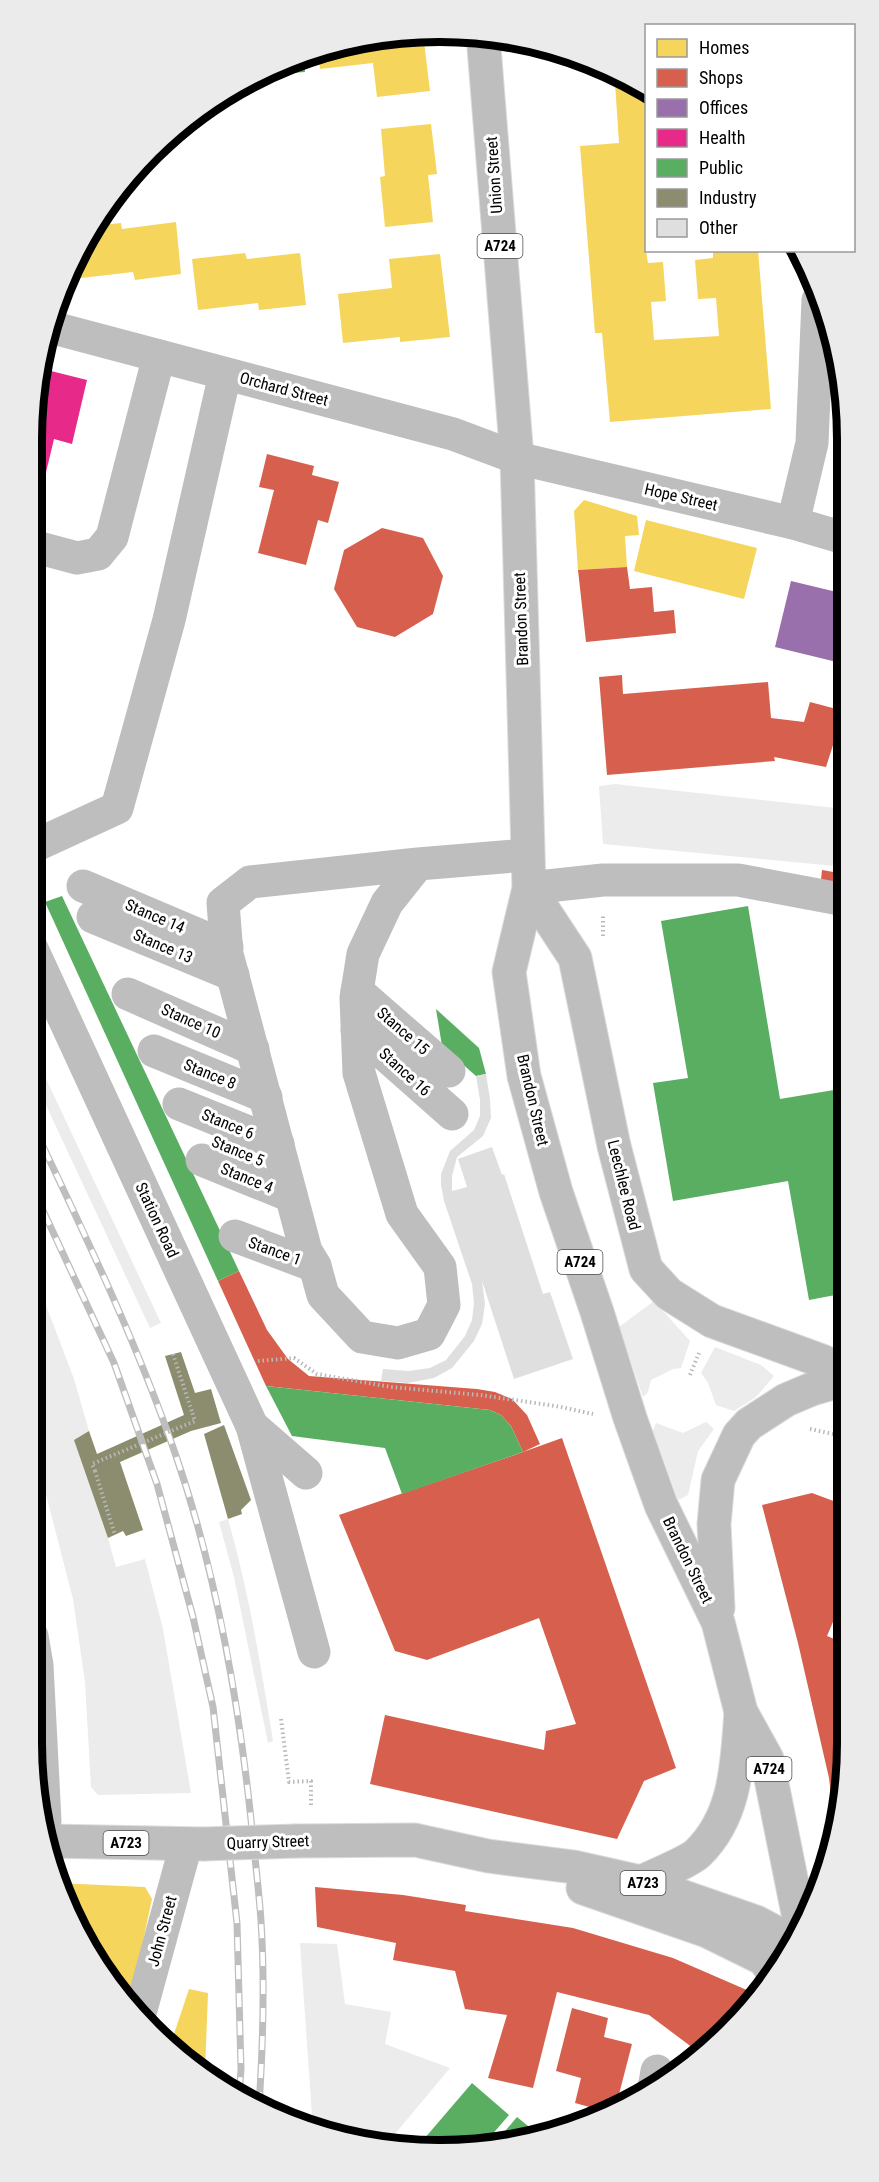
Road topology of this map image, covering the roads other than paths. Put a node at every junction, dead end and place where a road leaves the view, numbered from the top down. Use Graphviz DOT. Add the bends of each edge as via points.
graph roads {
  1 [pos="484,44"];
  2 [pos="817,317"];
  3 [pos="58,329"];
  4 [pos="159,356"];
  5 [pos="225,374"];
  6 [pos="517,458"];
  7 [pos="792,523"];
  8 [pos="837,536"];
  9 [pos="42,549"];
  10 [pos="42,842"];
  11 [pos="527,855"];
  12 [pos="418,864"];
  13 [pos="82,886"];
  14 [pos="529,888"];
  15 [pos="837,899"];
  16 [pos="93,917"];
  17 [pos="42,971"];
  18 [pos="357,991"];
  19 [pos="357,1030"];
  20 [pos="449,1071"];
  21 [pos="269,1108"];
  22 [pos="452,1113"];
  23 [pos="210,1172"];
  24 [pos="837,1368"];
  25 [pos="837,1382"];
  26 [pos="252,1426"];
  27 [pos="306,1473"];
  28 [pos="718,1622"];
  29 [pos="314,1652"];
  30 [pos="741,1712"];
  31 [pos="55,1841"];
  32 [pos="195,1844"];
  33 [pos="488,1856"];
  34 [pos="641,1882"];
  35 [pos="798,1914"];
  36 [pos="786,1938"];
  37 [pos="768,1965"];
  38 [pos="142,2007"];
  1 -- 6 [label="main road, Union Street / A724"];
  2 -- 7 [label="main road" via="812,443"];
  3 -- 4 [label="main road, Orchard Street"];
  4 -- 5 [label="main road, Orchard Street"];
  4 -- 9 [label="main road" via="112,537 98,554 77,558"];
  5 -- 6 [label="main road, Orchard Street" via="453,434"];
  5 -- 10 [label="main road" via="166,633 117,808"];
  6 -- 7 [label="main road, Hope Street"];
  6 -- 11 [label="main road, Brandon Street / A724"];
  7 -- 8 [label="main road, Hope Street"];
  11 -- 12 [label="main road"];
  11 -- 14 [label="main road, Brandon Street / A724"];
  12 -- 18 [label="main road" via="387,903 363,954"];
  12 -- 21 [label="main road" via="250,882 223,903"];
  13 -- 21 [label="main road, Stance 14"];
  14 -- 15 [label="main road" via="603,880 738,880"];
  14 -- 24 [label="main road, Leechlee Road" via="575,958 614,1146 646,1269 669,1294 712,1321"];
  14 -- 28 [label="main road, Brandon Street / A724" via="508,972 524,1076 556,1192 630,1418 661,1505"];
  16 -- 21 [label="main road, Stance 13"];
  17 -- 26 [label="main road, Station Road"];
  18 -- 19 [label="main road"];
  18 -- 20 [label="main road, Stance 15"];
  19 -- 21 [label="main road" via="359,1072 402,1214 440,1267 444,1305 429,1334 398,1343 362,1338 322,1295"];
  19 -- 22 [label="main road, Stance 16"];
  21 -- 21 [label="main road" via="154,1050"];
  21 -- 21 [label="main road, Stance 10" via="119,970"];
  21 -- 23 [label="main road, Stance 1"];
  21 -- 23 [label="main road"];
  21 -- 23 [label="main road, Stance 5"];
  25 -- 28 [label="main road" via="786,1400 739,1435 718,1480 714,1524"];
  26 -- 27 [label="main road, Station Road"];
  26 -- 29 [label="main road"];
  28 -- 30 [label="main road, Brandon Street / A724"];
  30 -- 34 [label="main road, Brandon Street" via="736,1780 721,1823 697,1854"];
  30 -- 35 [label="main road, Brandon Street / A724" via="767,1759"];
  31 -- 32 [label="main road, Quarry Street / A723"];
  32 -- 33 [label="main road, Quarry Street / A723, bridge" via="415,1840"];
  32 -- 38 [label="main road, John Street"];
  33 -- 34 [label="main road, Quarry Street / A723"];
  33 -- 37 [label="main road, Quarry Street / A723" via="707,1931 764,1959"];
  34 -- 36 [label="main road, Quarry Street / A723" via="756,1922"];
}
